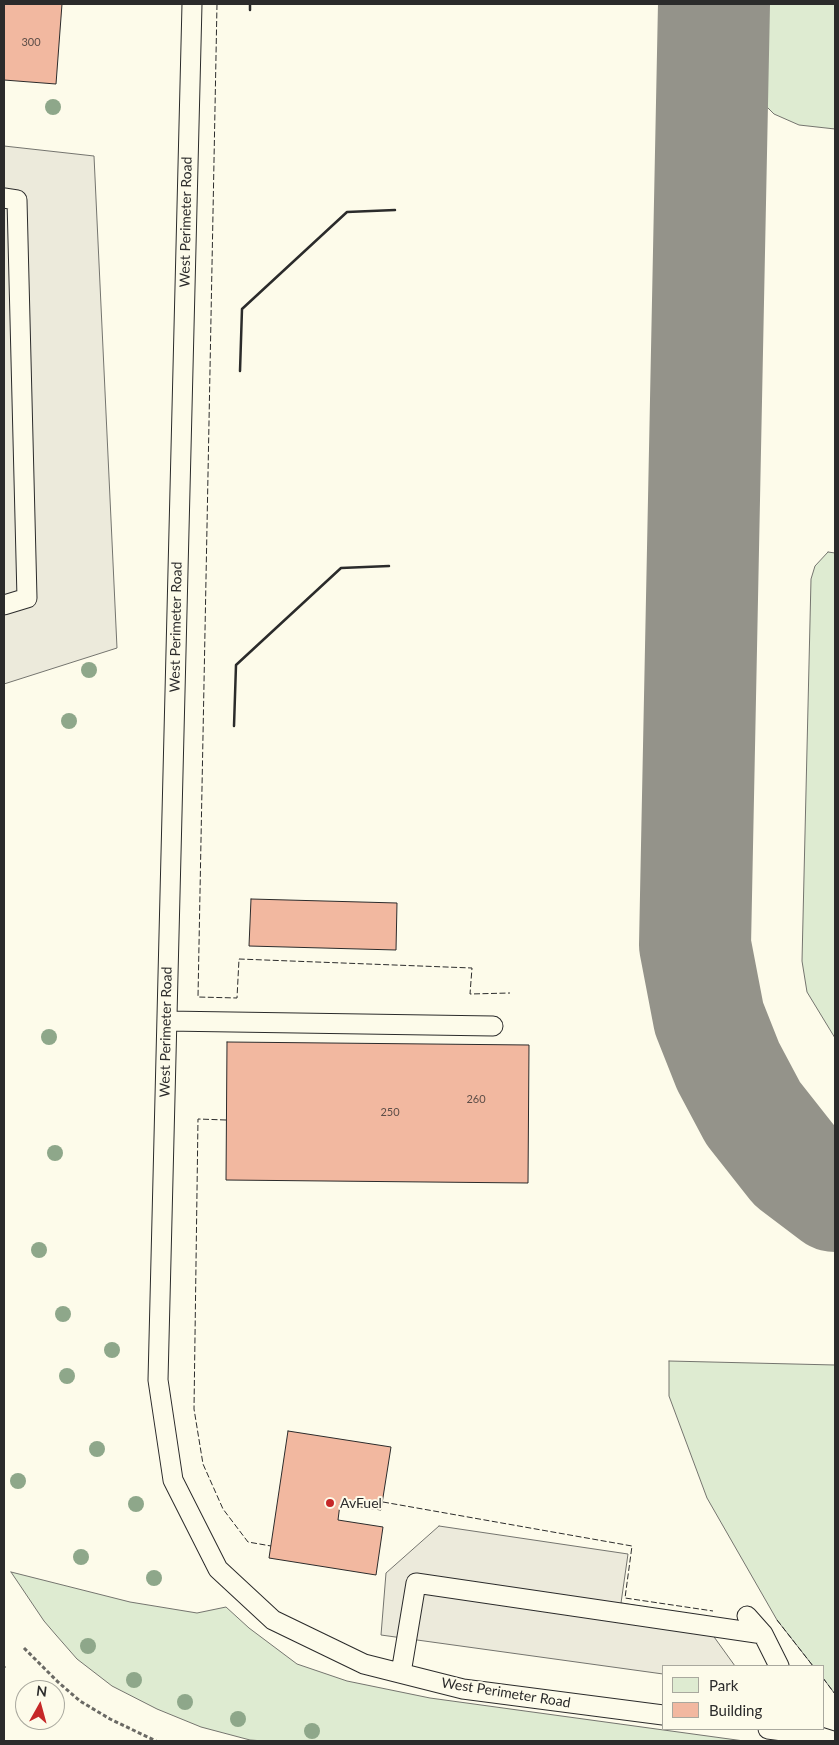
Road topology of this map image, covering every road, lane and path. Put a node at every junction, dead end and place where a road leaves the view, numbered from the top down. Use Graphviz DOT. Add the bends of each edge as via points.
graph roads {
  1 [pos="192,4"];
  2 [pos="4,198"];
  3 [pos="4,605"];
  4 [pos="166,1021"];
  5 [pos="493,1026"];
  6 [pos="748,1616"];
  7 [pos="763,1634"];
  8 [pos="24,1648"];
  9 [pos="778,1665"];
  10 [pos="401,1674"];
  11 [pos="662,1715"];
  12 [pos="783,1730"];
  13 [pos="812,1732"];
  14 [pos="156,1741"];
  15 [pos="833,1741"];
  1 -- 4 [label="lane, West Perimeter Road"];
  2 -- 3 [label="lane" via="17,200 27,598"];
  4 -- 5 [label="lane"];
  4 -- 10 [label="lane, West Perimeter Road" via="158,1380 173,1480 218,1569 273,1620 364,1664"];
  6 -- 7 [label="lane"];
  7 -- 9 [label="lane"];
  7 -- 10 [label="lane" via="416,1583"];
  8 -- 14 [label="path" via="80,1701"];
  10 -- 11 [label="lane, West Perimeter Road" via="463,1689"];
  12 -- 13 [label="lane"];
  13 -- 15 [label="lane"];
}
